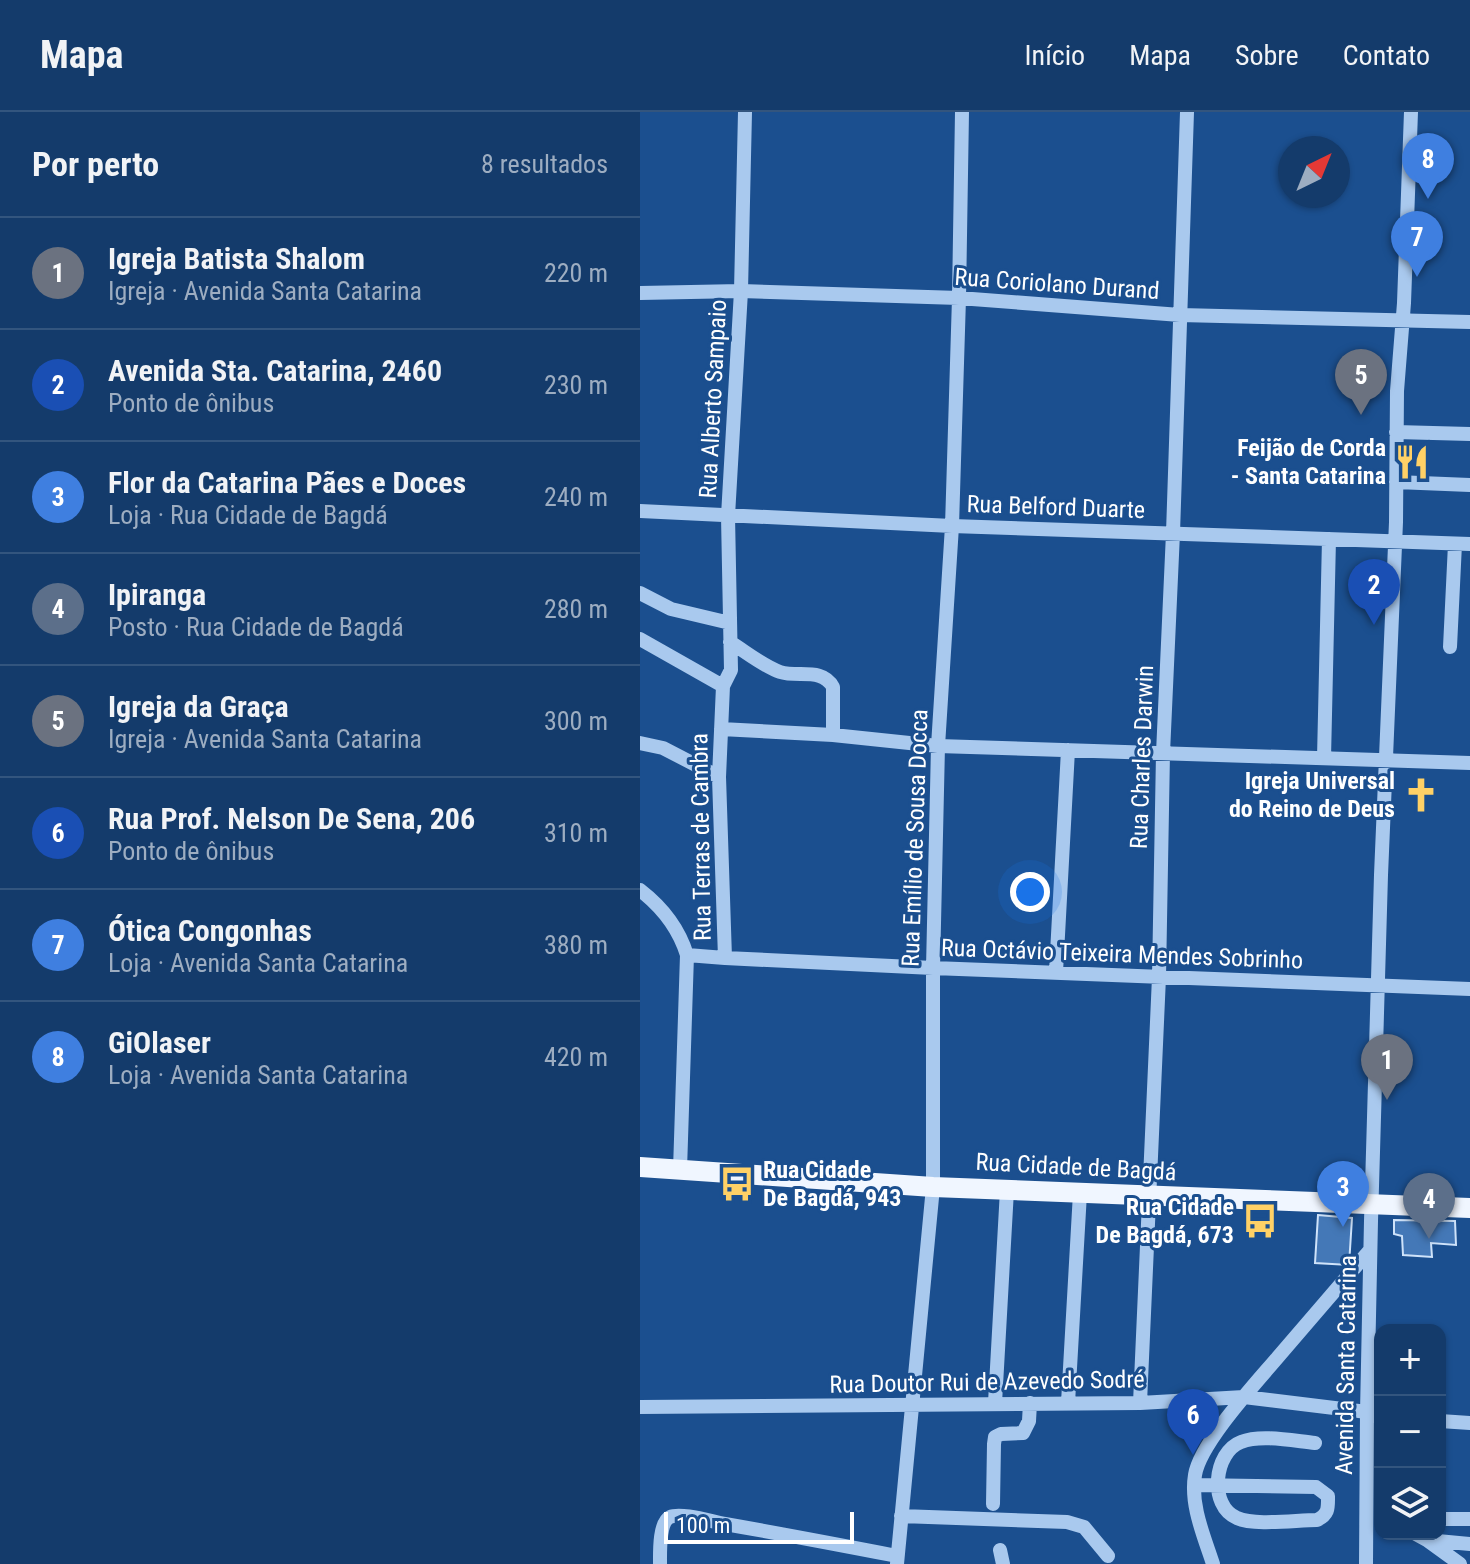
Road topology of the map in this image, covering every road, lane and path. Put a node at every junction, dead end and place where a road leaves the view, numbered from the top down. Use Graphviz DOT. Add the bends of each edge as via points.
graph roads {
  1 [pos="745,112"];
  2 [pos="962,112"];
  3 [pos="1187,112"];
  4 [pos="1411,112"];
  5 [pos="741,291"];
  6 [pos="640,293"];
  7 [pos="959,298"];
  8 [pos="1180,315"];
  9 [pos="1402,320"];
  10 [pos="1470,322"];
  11 [pos="1396,432"];
  12 [pos="1470,434"];
  13 [pos="1396,482"];
  14 [pos="1470,485"];
  15 [pos="640,511"];
  16 [pos="728,516"];
  17 [pos="952,526"];
  18 [pos="1173,533"];
  19 [pos="1329,539"];
  20 [pos="1394,542"];
  21 [pos="1462,544"];
  22 [pos="640,593"];
  23 [pos="730,623"];
  24 [pos="640,639"];
  25 [pos="730,642"];
  26 [pos="1450,647"];
  27 [pos="723,686"];
  28 [pos="721,729"];
  29 [pos="833,735"];
  30 [pos="640,743"];
  31 [pos="938,746"];
  32 [pos="1068,750"];
  33 [pos="1163,753"];
  34 [pos="1324,758"];
  35 [pos="1387,760"];
  36 [pos="1470,763"];
  37 [pos="719,777"];
  38 [pos="640,890"];
  39 [pos="687,955"];
  40 [pos="725,958"];
  41 [pos="933,968"];
  42 [pos="1056,972"];
  43 [pos="1159,977"];
  44 [pos="1379,986"];
  45 [pos="1470,989"];
  46 [pos="681,1139"];
  47 [pos="648,1167"];
  48 [pos="680,1170"];
  49 [pos="933,1187"];
  50 [pos="1007,1190"];
  51 [pos="1080,1193"];
  52 [pos="1150,1197"];
  53 [pos="1371,1205"];
  54 [pos="1470,1208"];
  55 [pos="1370,1250"];
  56 [pos="1244,1397"];
  57 [pos="995,1403"];
  58 [pos="1030,1403"];
  59 [pos="1068,1403"];
  60 [pos="1140,1403"];
  61 [pos="912,1405"];
  62 [pos="640,1407"];
  63 [pos="1373,1415"];
  64 [pos="1446,1421"];
  65 [pos="1470,1423"];
  66 [pos="1315,1443"];
  67 [pos="1194,1485"];
  68 [pos="1216,1485"];
  69 [pos="993,1504"];
  70 [pos="1374,1509"];
  71 [pos="901,1516"];
  72 [pos="1446,1519"];
  73 [pos="1470,1519"];
  74 [pos="1425,1540"];
  75 [pos="1442,1540"];
  76 [pos="1470,1544"];
  77 [pos="1108,1556"];
  78 [pos="897,1560"];
  79 [pos="660,1564"];
  80 [pos="1213,1564"];
  81 [pos="1366,1564"];
  82 [pos="1460,1564"];
  1 -- 5 [label="street, Rua Alberto Sampaio"];
  2 -- 7 [label="street, Rua Emílio de Sousa Docca"];
  3 -- 8 [label="street, Rua Charles Darwin"];
  4 -- 9 [label="street, Avenida Santa Catarina"];
  5 -- 6 [label="street, Rua Coriolano Durand"];
  5 -- 7 [label="street, Rua Coriolano Durand"];
  5 -- 16 [label="street, Rua Alberto Sampaio"];
  7 -- 8 [label="street, Rua Coriolano Durand"];
  7 -- 17 [label="street, Rua Emílio de Sousa Docca"];
  8 -- 9 [label="street, Rua Coriolano Durand"];
  8 -- 18 [label="street, Rua Charles Darwin"];
  9 -- 10 [label="street, Rua Coriolano Durand"];
  9 -- 11 [label="street, Avenida Santa Catarina"];
  11 -- 12 [label="street"];
  11 -- 13 [label="street, Avenida Santa Catarina"];
  13 -- 14 [label="street"];
  13 -- 20 [label="street, Avenida Santa Catarina"];
  15 -- 16 [label="street, Rua Belford Duarte"];
  16 -- 17 [label="street, Rua Belford Duarte"];
  16 -- 23 [label="street, Rua Alberto Sampaio"];
  17 -- 18 [label="street, Rua Belford Duarte"];
  17 -- 31 [label="street, Rua Emílio de Sousa Docca"];
  18 -- 19 [label="street, Rua Belford Duarte"];
  18 -- 33 [label="street, Rua Charles Darwin"];
  19 -- 20 [label="street, Rua Belford Duarte"];
  19 -- 34 [label="street"];
  20 -- 21 [label="street, Rua Belford Duarte"];
  20 -- 35 [label="street, Avenida Santa Catarina"];
  21 -- 26 [label="street"];
  22 -- 23 [label="street" via="671,609"];
  23 -- 25 [label="street, Rua Alberto Sampaio"];
  24 -- 27 [label="street"];
  25 -- 27 [label="street, Rua Alberto Sampaio" via="731,670"];
  25 -- 29 [label="street" via="781,672 830,681"];
  27 -- 28 [label="street, Rua Terras de Cambra"];
  28 -- 29 [label="street"];
  28 -- 37 [label="street, Rua Terras de Cambra"];
  29 -- 31 [label="street"];
  30 -- 37 [label="street" via="663,748"];
  31 -- 32 [label="street"];
  31 -- 41 [label="street, Rua Emílio de Sousa Docca"];
  32 -- 33 [label="street"];
  32 -- 42 [label="street"];
  33 -- 34 [label="street"];
  33 -- 43 [label="street, Rua Charles Darwin"];
  34 -- 35 [label="street"];
  35 -- 36 [label="street"];
  35 -- 44 [label="street, Avenida Santa Catarina"];
  37 -- 40 [label="street, Rua Terras de Cambra"];
  38 -- 39 [label="street" via="673,924"];
  39 -- 40 [label="street, Rua Terras de Cambra"];
  39 -- 46 [label="street, Rua Terras de Cambra"];
  40 -- 41 [label="street, Rua Octávio Teixeira Mendes Sobrinho"];
  41 -- 42 [label="street, Rua Octávio Teixeira Mendes Sobrinho"];
  41 -- 49 [label="street, Rua Emílio de Sousa Docca"];
  42 -- 43 [label="street, Rua Octávio Teixeira Mendes Sobrinho"];
  43 -- 44 [label="street, Rua Octávio Teixeira Mendes Sobrinho"];
  43 -- 52 [label="street, Rua Charles Darwin"];
  44 -- 45 [label="street, Rua Octávio Teixeira Mendes Sobrinho"];
  44 -- 53 [label="street, Avenida Santa Catarina"];
  46 -- 47 [label="street" via="670,1157"];
  46 -- 48 [label="street, Rua Terras de Cambra"];
  47 -- 48 [label="main road, Rua Cidade de Bagdá"];
  48 -- 49 [label="main road, Rua Cidade de Bagdá"];
  49 -- 50 [label="main road, Rua Cidade de Bagdá"];
  49 -- 61 [label="street, Rua Emílio de Sousa Docca"];
  50 -- 51 [label="main road, Rua Cidade de Bagdá"];
  50 -- 57 [label="street"];
  51 -- 52 [label="main road, Rua Cidade de Bagdá"];
  51 -- 59 [label="street"];
  52 -- 53 [label="main road, Rua Cidade de Bagdá"];
  52 -- 60 [label="street, Rua Charles Darwin"];
  53 -- 54 [label="main road, Rua Cidade de Bagdá"];
  53 -- 55 [label="street, Avenida Santa Catarina"];
  55 -- 56 [label="street"];
  55 -- 63 [label="street, Avenida Santa Catarina"];
  56 -- 60 [label="street, Rua Doutor Rui de Azevedo Sodré"];
  56 -- 63 [label="street, Rua Doutor Rui de Azevedo Sodré"];
  56 -- 67 [label="street" via="1206,1447"];
  57 -- 58 [label="street, Rua Doutor Rui de Azevedo Sodré"];
  57 -- 61 [label="street, Rua Doutor Rui de Azevedo Sodré"];
  58 -- 59 [label="street, Rua Doutor Rui de Azevedo Sodré"];
  58 -- 69 [label="street" via="1023,1433 995,1437"];
  59 -- 60 [label="street, Rua Doutor Rui de Azevedo Sodré"];
  61 -- 62 [label="street, Rua Doutor Rui de Azevedo Sodré"];
  61 -- 71 [label="street, Rua Emílio de Sousa Docca"];
  63 -- 70 [label="street, Avenida Santa Catarina"];
  64 -- 65 [label="street"];
  66 -- 68 [label="street" via="1256,1438 1239,1442 1229,1450"];
  67 -- 68 [label="street"];
  67 -- 80 [label="street"];
  68 -- 68 [label="street" via="1316,1487 1328,1496 1328,1510 1317,1520 1240,1519 1225,1507"];
  70 -- 81 [label="street, Avenida Santa Catarina"];
  71 -- 77 [label="street" via="1067,1522 1084,1527"];
  71 -- 78 [label="street, Rua Emílio de Sousa Docca"];
  72 -- 73 [label="street"];
  74 -- 82 [label="street"];
  75 -- 76 [label="street"];
  78 -- 79 [label="street" via="672,1516 663,1527"];
}
